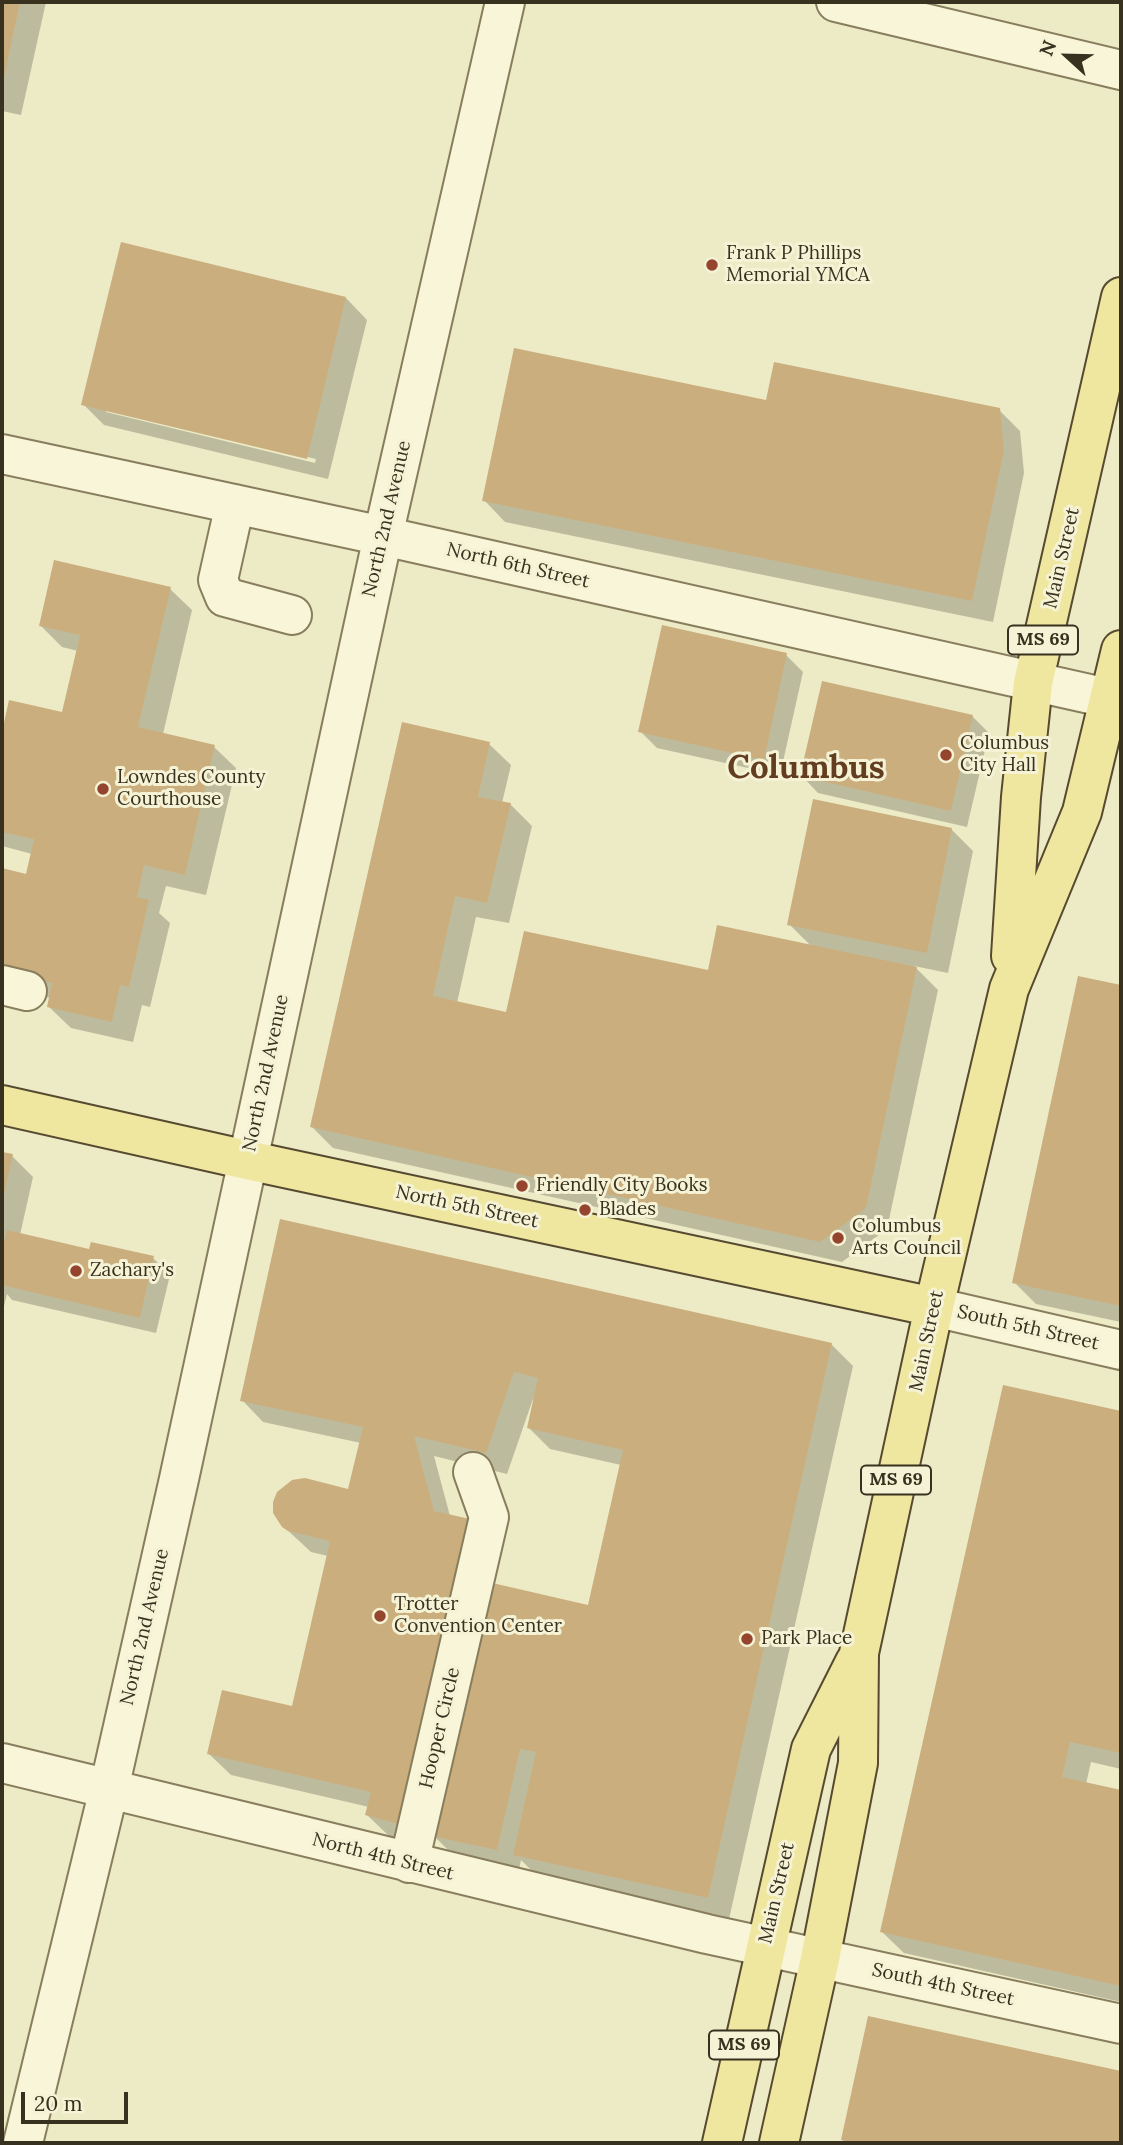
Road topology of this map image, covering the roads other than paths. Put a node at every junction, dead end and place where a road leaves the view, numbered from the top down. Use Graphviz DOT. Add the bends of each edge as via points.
graph roads {
  1 [pos="505,2"];
  2 [pos="836,2"];
  3 [pos="1121,70"];
  4 [pos="1121,298"];
  5 [pos="2,454"];
  6 [pos="235,504"];
  7 [pos="383,536"];
  8 [pos="292,615"];
  9 [pos="1121,650"];
  10 [pos="1033,683"];
  11 [pos="1115,700"];
  12 [pos="1009,989"];
  13 [pos="2,1105"];
  14 [pos="247,1160"];
  15 [pos="934,1307"];
  16 [pos="1121,1350"];
  17 [pos="473,1472"];
  18 [pos="859,1653"];
  19 [pos="2,1763"];
  20 [pos="109,1789"];
  21 [pos="409,1863"];
  22 [pos="765,1946"];
  23 [pos="820,1959"];
  24 [pos="1121,2024"];
  25 [pos="23,2143"];
  26 [pos="722,2143"];
  27 [pos="779,2143"];
  1 -- 7 [label="street, North 2nd Avenue"];
  2 -- 3 [label="street"];
  4 -- 10 [label="main road, Main Street / MS 69"];
  5 -- 6 [label="street, North 6th Street"];
  6 -- 7 [label="street, North 6th Street"];
  6 -- 8 [label="street" via="218,580 225,597"];
  7 -- 10 [label="street, North 6th Street"];
  7 -- 14 [label="street, North 2nd Avenue"];
  9 -- 11 [label="main road, Main Street / MS 69"];
  10 -- 11 [label="street, North 6th Street"];
  10 -- 12 [label="main road, Main Street / MS 69"];
  11 -- 12 [label="main road, Main Street / MS 69" via="1082,812"];
  12 -- 15 [label="main road, Main Street / MS 69"];
  13 -- 14 [label="main road, North 5th Street"];
  14 -- 15 [label="main road, North 5th Street"];
  14 -- 20 [label="street, North 2nd Avenue"];
  15 -- 16 [label="street, South 5th Street"];
  15 -- 18 [label="main road, Main Street / MS 69"];
  17 -- 21 [label="street, Hooper Circle" via="489,1517"];
  18 -- 22 [label="main road, Main Street / MS 69" via="811,1749"];
  18 -- 23 [label="main road, Main Street / MS 69" via="858,1763"];
  19 -- 20 [label="street, North 4th Street"];
  20 -- 21 [label="street, North 4th Street"];
  20 -- 25 [label="street, North 2nd Avenue"];
  21 -- 22 [label="street, North 4th Street"];
  22 -- 23 [label="street, South 4th Street"];
  22 -- 26 [label="main road, Main Street / MS 69"];
  23 -- 24 [label="street, South 4th Street"];
  23 -- 27 [label="main road, Main Street / MS 69"];
}
